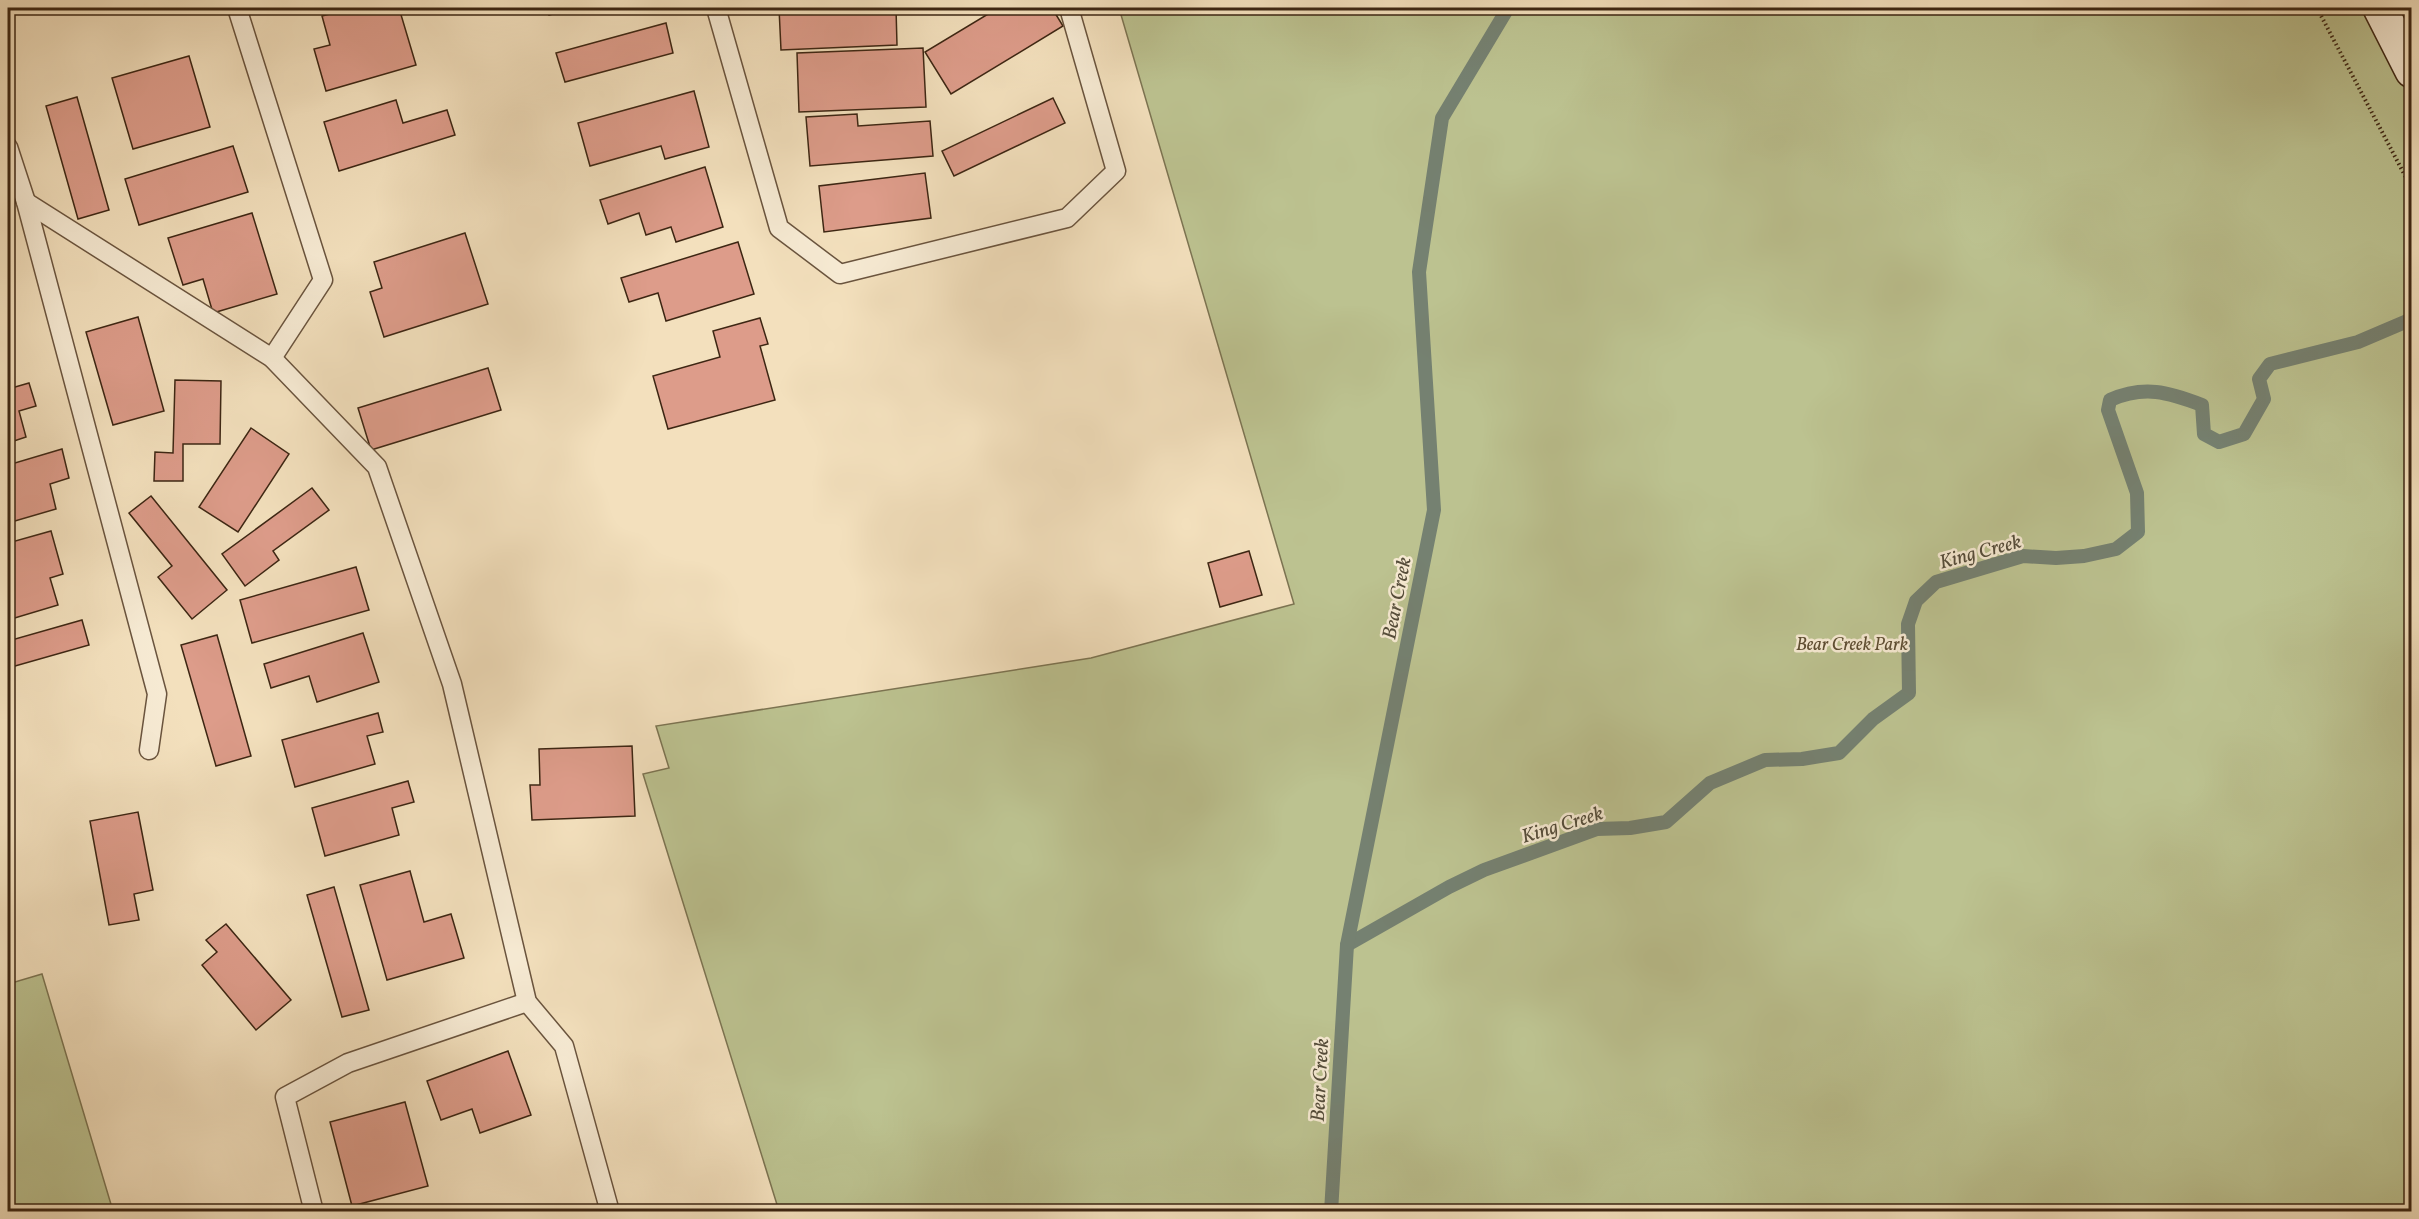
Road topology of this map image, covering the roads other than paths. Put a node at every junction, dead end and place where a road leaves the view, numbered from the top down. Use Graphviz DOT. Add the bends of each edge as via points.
graph roads {
  1 [pos="237,8"];
  2 [pos="716,8"];
  3 [pos="1070,8"];
  4 [pos="2380,8"];
  5 [pos="2412,71"];
  6 [pos="8,147"];
  7 [pos="26,202"];
  8 [pos="272,358"];
  9 [pos="149,750"];
  10 [pos="527,1002"];
  11 [pos="314,1212"];
  12 [pos="609,1212"];
  1 -- 8 [label="lane" via="323,280"];
  2 -- 3 [label="lane" via="779,228 840,274 1067,218 1116,171"];
  4 -- 5 [label="main road"];
  6 -- 7 [label="lane"];
  7 -- 8 [label="lane"];
  7 -- 9 [label="lane" via="157,694"];
  8 -- 10 [label="lane" via="376,467 452,684"];
  10 -- 11 [label="lane" via="348,1063 285,1097"];
  10 -- 12 [label="lane" via="564,1046"];
}
